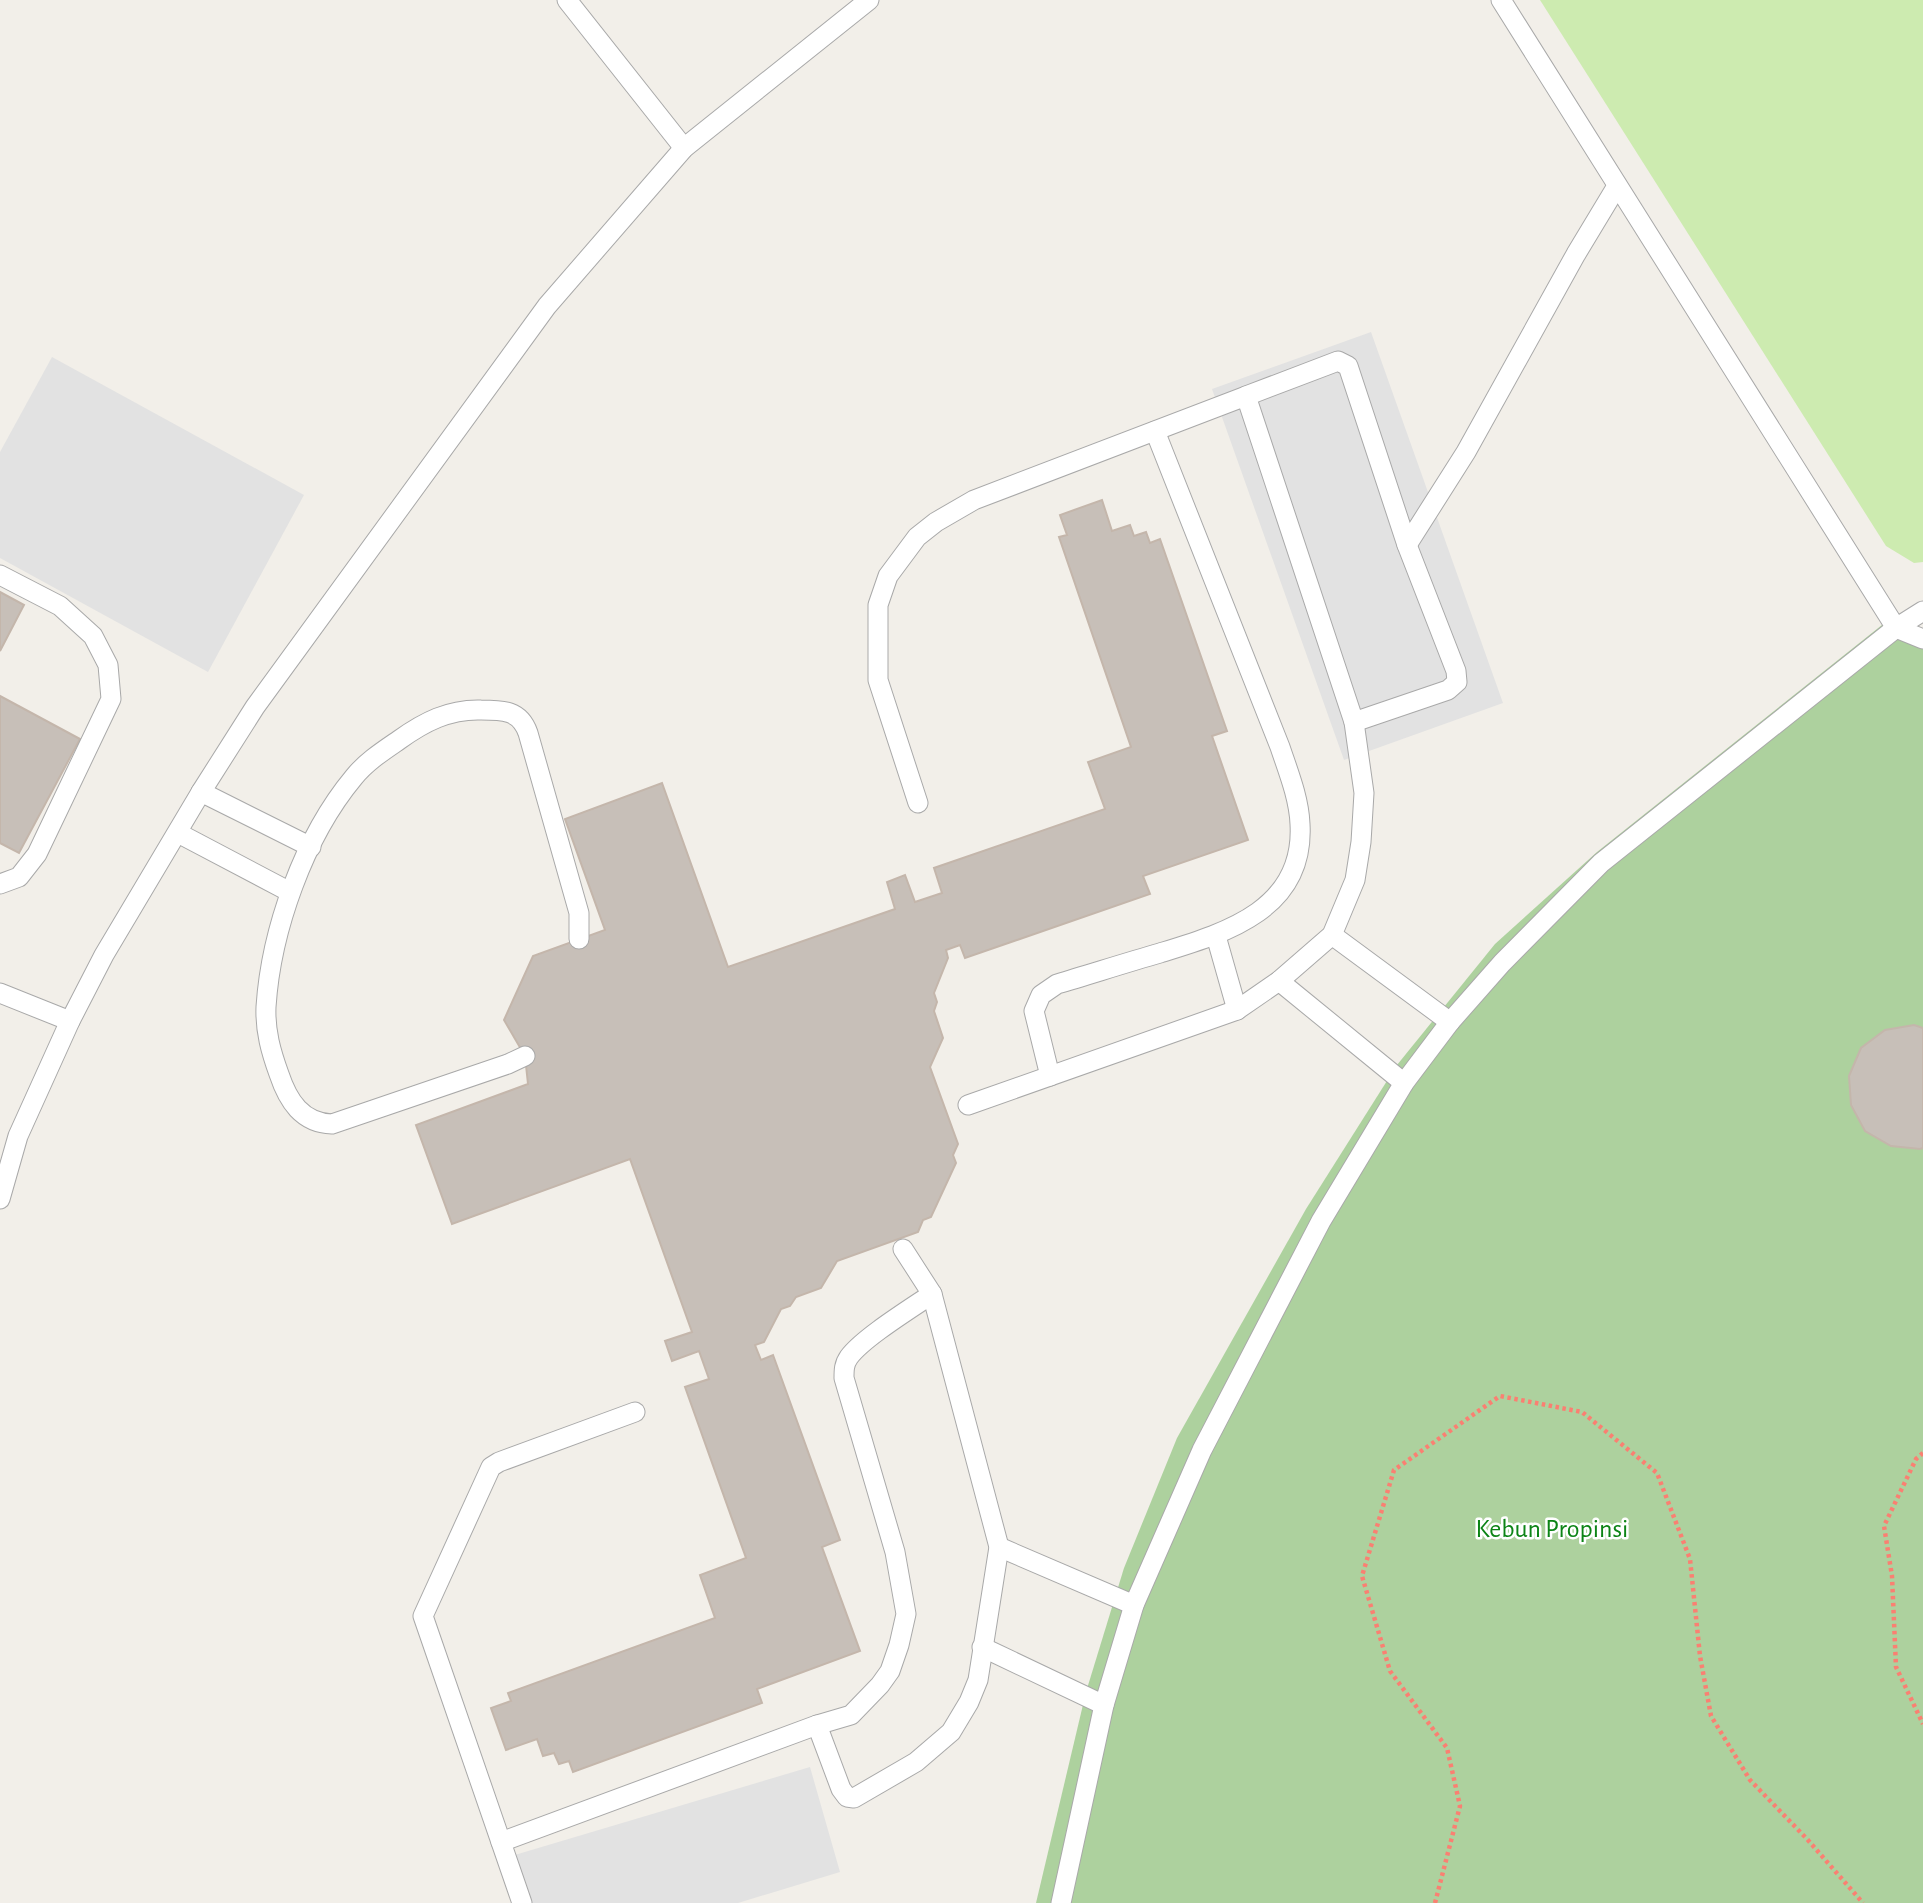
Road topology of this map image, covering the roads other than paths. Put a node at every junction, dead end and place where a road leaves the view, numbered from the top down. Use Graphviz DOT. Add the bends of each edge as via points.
graph roads {
  1 [pos="567,0"];
  2 [pos="869,0"];
  3 [pos="1501,0"];
  4 [pos="684,148"];
  5 [pos="1617,186"];
  6 [pos="1246,396"];
  7 [pos="1155,431"];
  8 [pos="1407,545"];
  9 [pos="0,575"];
  10 [pos="1923,611"];
  11 [pos="1896,628"];
  12 [pos="1923,639"];
  13 [pos="1354,722"];
  14 [pos="201,792"];
  15 [pos="918,803"];
  16 [pos="178,833"];
  17 [pos="311,847"];
  18 [pos="0,884"];
  19 [pos="290,892"];
  20 [pos="1332,935"];
  21 [pos="1216,936"];
  22 [pos="579,939"];
  23 [pos="1279,981"];
  24 [pos="0,993"];
  25 [pos="1237,1010"];
  26 [pos="69,1021"];
  27 [pos="1450,1022"];
  28 [pos="525,1056"];
  29 [pos="1050,1076"];
  30 [pos="1404,1083"];
  31 [pos="968,1105"];
  32 [pos="0,1199"];
  33 [pos="903,1249"];
  34 [pos="932,1294"];
  35 [pos="635,1412"];
  36 [pos="999,1547"];
  37 [pos="1134,1605"];
  38 [pos="982,1647"];
  39 [pos="1104,1705"];
  40 [pos="817,1725"];
  41 [pos="501,1842"];
  42 [pos="522,1903"];
  43 [pos="1061,1903"];
  1 -- 4 [label="lane"];
  2 -- 4 [label="lane"];
  3 -- 5 [label="lane"];
  4 -- 14 [label="lane" via="547,306 255,707"];
  5 -- 8 [label="lane" via="1466,452"];
  5 -- 11 [label="lane"];
  6 -- 7 [label="lane"];
  6 -- 8 [label="lane" via="1338,361 1348,366"];
  6 -- 13 [label="lane"];
  7 -- 15 [label="lane" via="974,500 917,537 888,576 878,605 878,680"];
  7 -- 21 [label="lane" via="1280,747 1300,825 1297,855 1274,899 1252,918"];
  8 -- 13 [label="lane" via="1457,682 1448,690"];
  9 -- 18 [label="lane" via="60,606 93,636 108,665 111,699 37,854 19,877"];
  10 -- 11 [label="lane"];
  11 -- 12 [label="lane"];
  11 -- 27 [label="lane" via="1601,863"];
  13 -- 20 [label="lane" via="1364,793 1361,842 1355,880"];
  14 -- 16 [label="lane"];
  14 -- 17 [label="lane"];
  16 -- 19 [label="lane"];
  16 -- 26 [label="lane"];
  17 -- 19 [label="lane"];
  17 -- 22 [label="lane" via="355,776 417,727 447,713 503,710 525,723 579,912"];
  19 -- 28 [label="lane" via="273,962 267,1040 282,1084 304,1116 318,1124 332,1124"];
  20 -- 23 [label="lane"];
  20 -- 27 [label="lane"];
  21 -- 25 [label="lane"];
  21 -- 29 [label="lane" via="1057,984 1041,995 1034,1011"];
  23 -- 25 [label="lane"];
  23 -- 30 [label="lane"];
  24 -- 26 [label="lane"];
  25 -- 29 [label="lane"];
  26 -- 32 [label="lane" via="18,1136"];
  27 -- 30 [label="lane"];
  29 -- 31 [label="lane"];
  30 -- 37 [label="lane" via="1321,1221 1202,1450"];
  33 -- 34 [label="lane"];
  34 -- 36 [label="lane"];
  34 -- 40 [label="lane" via="860,1346 844,1366 895,1552 906,1614 890,1671 880,1685 851,1715"];
  35 -- 41 [label="lane" via="491,1467 423,1616"];
  36 -- 37 [label="lane"];
  36 -- 38 [label="lane"];
  37 -- 39 [label="lane"];
  38 -- 39 [label="lane"];
  38 -- 40 [label="lane" via="978,1679 951,1732 916,1762 853,1798 841,1789"];
  39 -- 43 [label="lane"];
  40 -- 41 [label="lane"];
  41 -- 42 [label="lane"];
}
